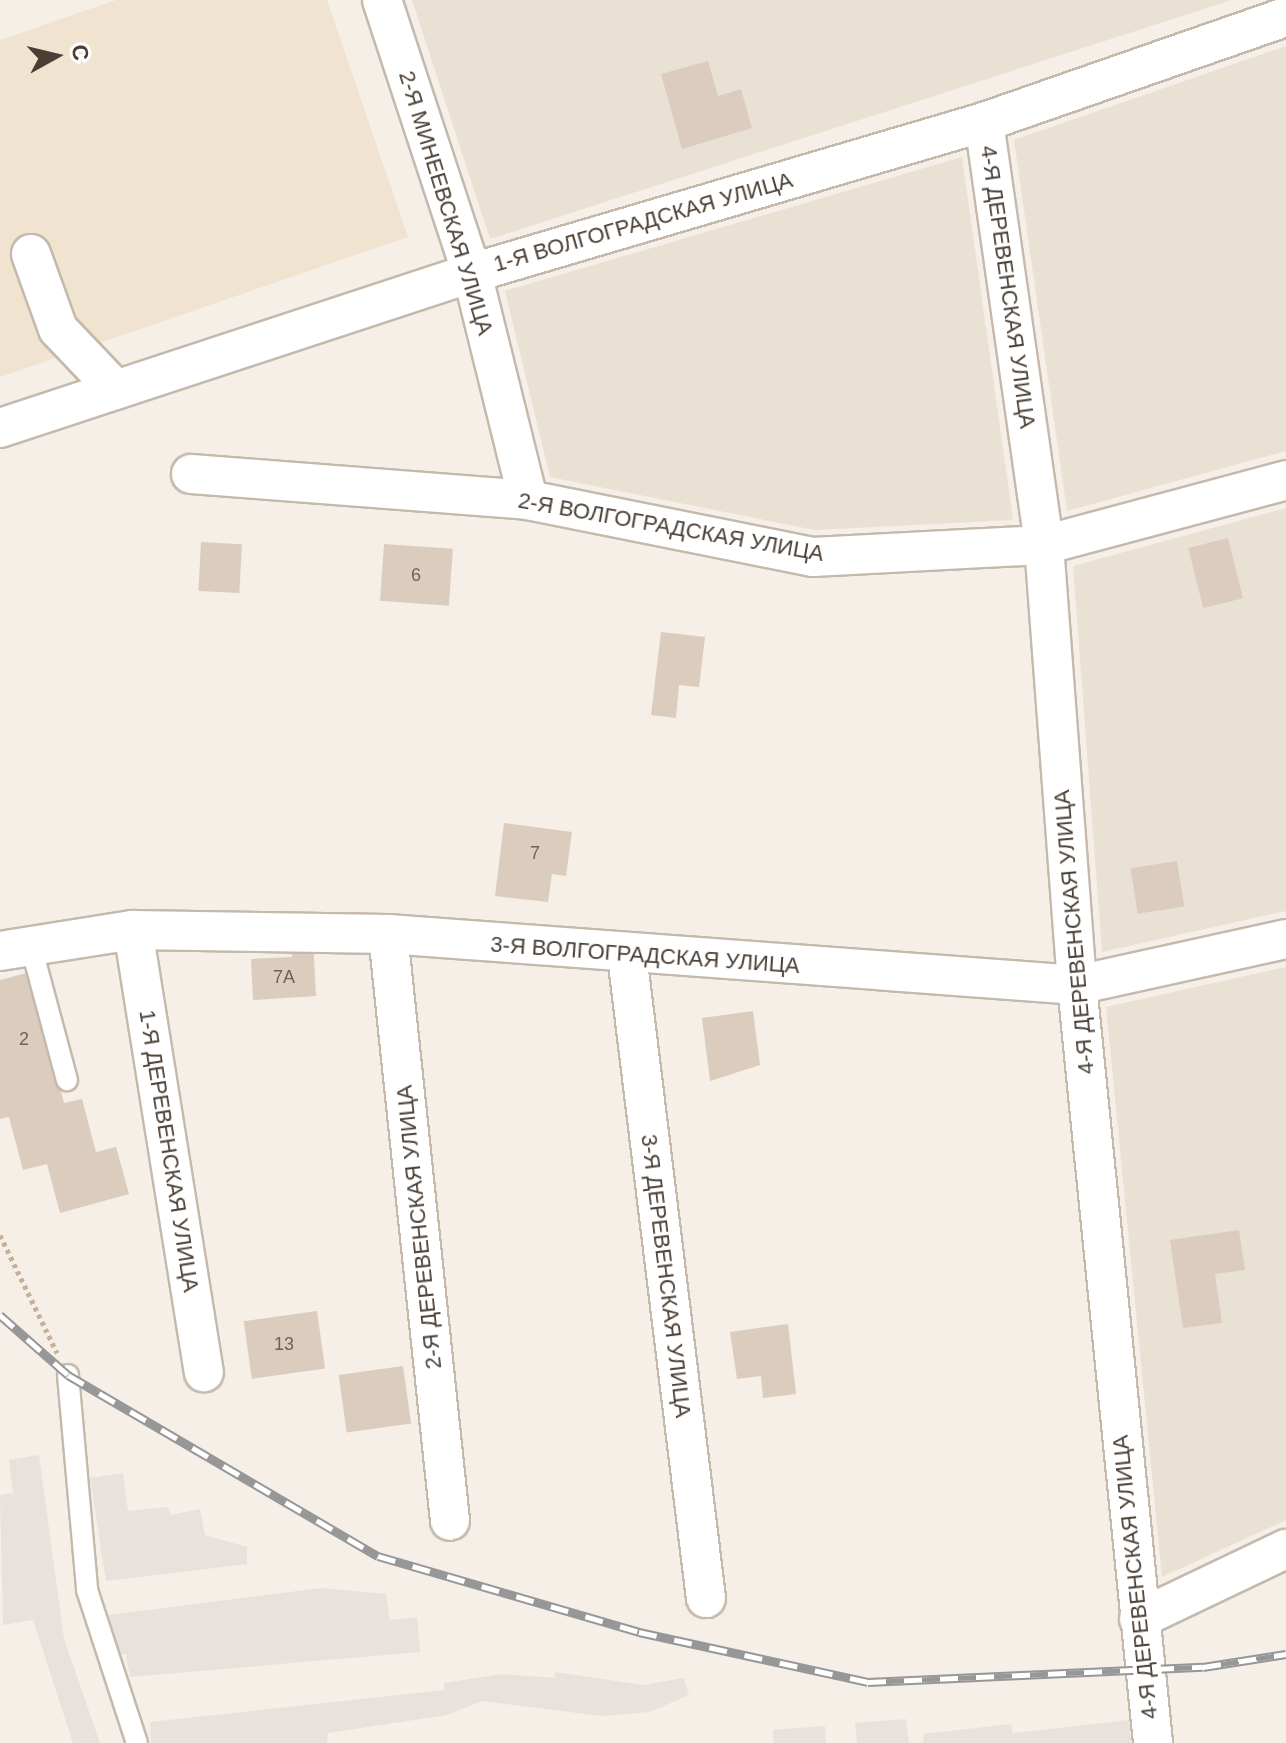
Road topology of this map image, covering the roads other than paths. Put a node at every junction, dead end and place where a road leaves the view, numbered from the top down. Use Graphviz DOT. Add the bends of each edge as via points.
graph roads {
  1 [pos="382,0"];
  2 [pos="1286,17"];
  3 [pos="984,122"];
  4 [pos="31,254"];
  5 [pos="472,273"];
  6 [pos="116,390"];
  7 [pos="0,428"];
  8 [pos="191,474"];
  9 [pos="1286,480"];
  10 [pos="528,500"];
  11 [pos="1044,545"];
  12 [pos="133,930"];
  13 [pos="388,934"];
  14 [pos="1286,939"];
  15 [pos="15,949"];
  16 [pos="627,955"];
  17 [pos="1077,985"];
  18 [pos="67,1080"];
  19 [pos="204,1372"];
  20 [pos="68,1375"];
  21 [pos="450,1521"];
  22 [pos="1286,1549"];
  23 [pos="706,1598"];
  24 [pos="1139,1619"];
  25 [pos="137,1743"];
  26 [pos="1153,1743"];
  1 -- 5 [label="street, 2-Я МИНЕЕВСКАЯ УЛИЦА"];
  2 -- 3 [label="street, 1-Я ВОЛГОГРАДСКАЯ УЛИЦА"];
  3 -- 5 [label="street, 1-Я ВОЛГОГРАДСКАЯ УЛИЦА"];
  3 -- 11 [label="street, 4-Я ДЕРЕВЕНСКАЯ УЛИЦА"];
  4 -- 6 [label="street" via="58,329"];
  5 -- 6 [label="street, 1-Я ВОЛГОГРАДСКАЯ УЛИЦА"];
  5 -- 10 [label="street, 2-Я МИНЕЕВСКАЯ УЛИЦА"];
  6 -- 7 [label="street, 1-Я ВОЛГОГРАДСКАЯ УЛИЦА"];
  8 -- 10 [label="street, 2-Я ВОЛГОГРАДСКАЯ УЛИЦА"];
  9 -- 11 [label="street, 2-Я ВОЛГОГРАДСКАЯ УЛИЦА"];
  10 -- 11 [label="street, 2-Я ВОЛГОГРАДСКАЯ УЛИЦА" via="813,557"];
  11 -- 17 [label="street, 4-Я ДЕРЕВЕНСКАЯ УЛИЦА"];
  12 -- 13 [label="street, 3-Я ВОЛГОГРАДСКАЯ УЛИЦА"];
  12 -- 15 [label="street, 3-Я ВОЛГОГРАДСКАЯ УЛИЦА"];
  12 -- 19 [label="street, 1-Я ДЕРЕВЕНСКАЯ УЛИЦА"];
  13 -- 16 [label="street, 3-Я ВОЛГОГРАДСКАЯ УЛИЦА"];
  13 -- 21 [label="street, 2-Я ДЕРЕВЕНСКАЯ УЛИЦА"];
  14 -- 17 [label="street, 3-Я ВОЛГОГРАДСКАЯ УЛИЦА"];
  15 -- 18 [label="lane"];
  16 -- 17 [label="street, 3-Я ВОЛГОГРАДСКАЯ УЛИЦА"];
  16 -- 23 [label="street, 3-Я ДЕРЕВЕНСКАЯ УЛИЦА"];
  17 -- 24 [label="street, 4-Я ДЕРЕВЕНСКАЯ УЛИЦА"];
  20 -- 25 [label="lane" via="87,1590"];
  22 -- 24 [label="street"];
  24 -- 26 [label="street, 4-Я ДЕРЕВЕНСКАЯ УЛИЦА"];
}
